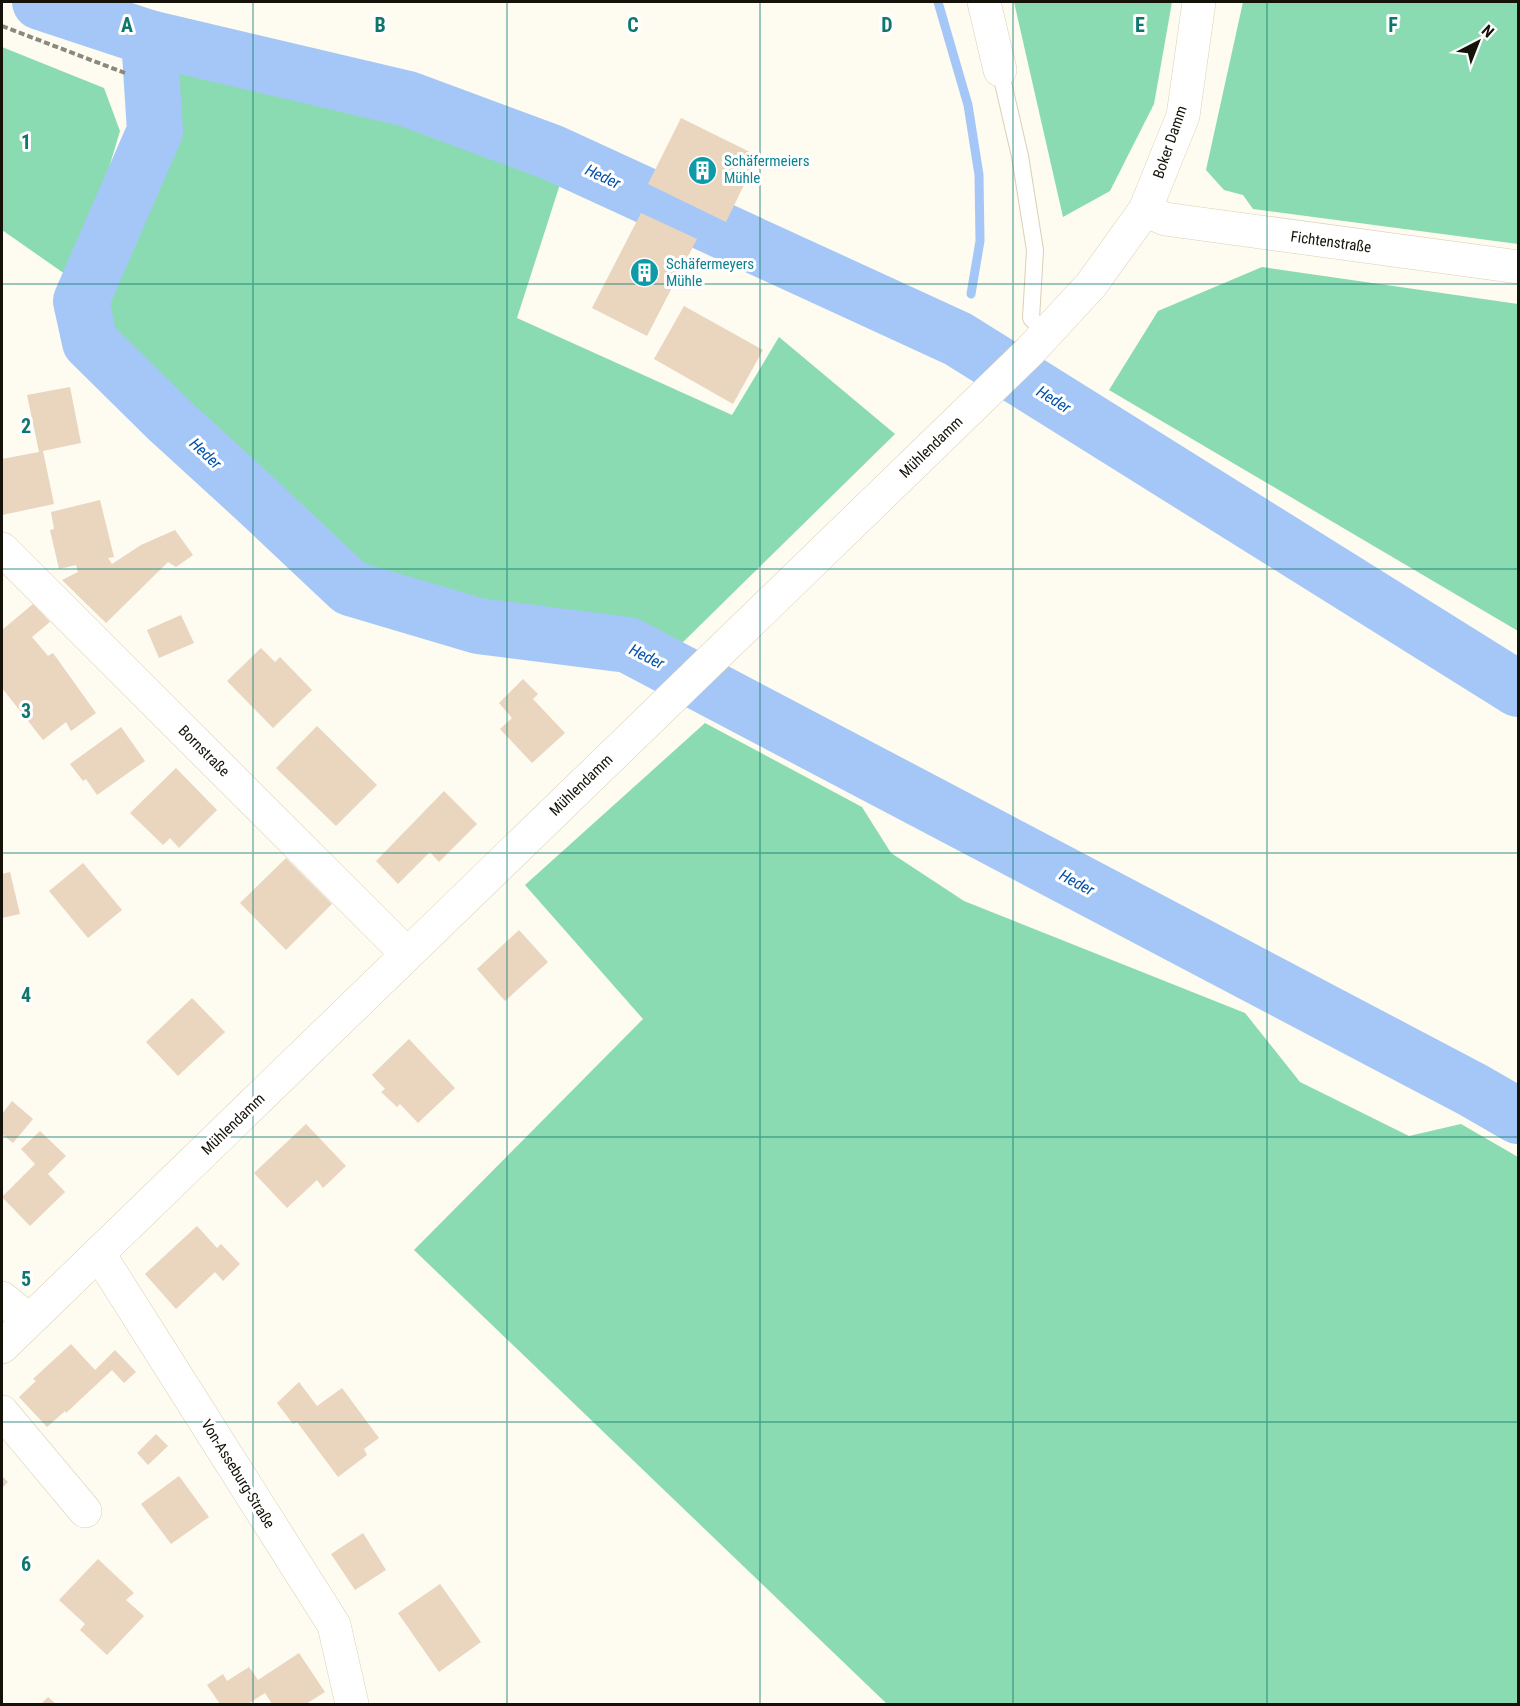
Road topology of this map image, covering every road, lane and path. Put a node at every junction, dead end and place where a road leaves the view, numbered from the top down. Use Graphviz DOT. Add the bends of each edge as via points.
graph roads {
  1 [pos="984,2"];
  2 [pos="1199,2"];
  3 [pos="2,26"];
  4 [pos="1000,70"];
  5 [pos="125,73"];
  6 [pos="1145,210"];
  7 [pos="1518,267"];
  8 [pos="1038,343"];
  9 [pos="2,549"];
  10 [pos="407,954"];
  11 [pos="99,1254"];
  12 [pos="2,1298"];
  13 [pos="29,1320"];
  14 [pos="2,1347"];
  15 [pos="2,1412"];
  16 [pos="85,1511"];
  17 [pos="352,1704"];
  1 -- 4 [label="street"];
  2 -- 6 [label="street, Boker Damm" via="1183,116"];
  3 -- 5 [label="path"];
  4 -- 8 [label="lane" via="1020,156 1035,250 1031,318"];
  6 -- 7 [label="street, Fichtenstraße" via="1165,219"];
  6 -- 8 [label="street, Mühlendamm" via="1091,285"];
  8 -- 10 [label="street, Mühlendamm"];
  9 -- 10 [label="street, Bornstraße"];
  10 -- 11 [label="street, Mühlendamm"];
  11 -- 13 [label="street, Mühlendamm"];
  11 -- 17 [label="street, Von-Asseburg-Straße" via="334,1625"];
  12 -- 13 [label="street"];
  13 -- 14 [label="street, Mühlendamm"];
  15 -- 16 [label="street"];
}
